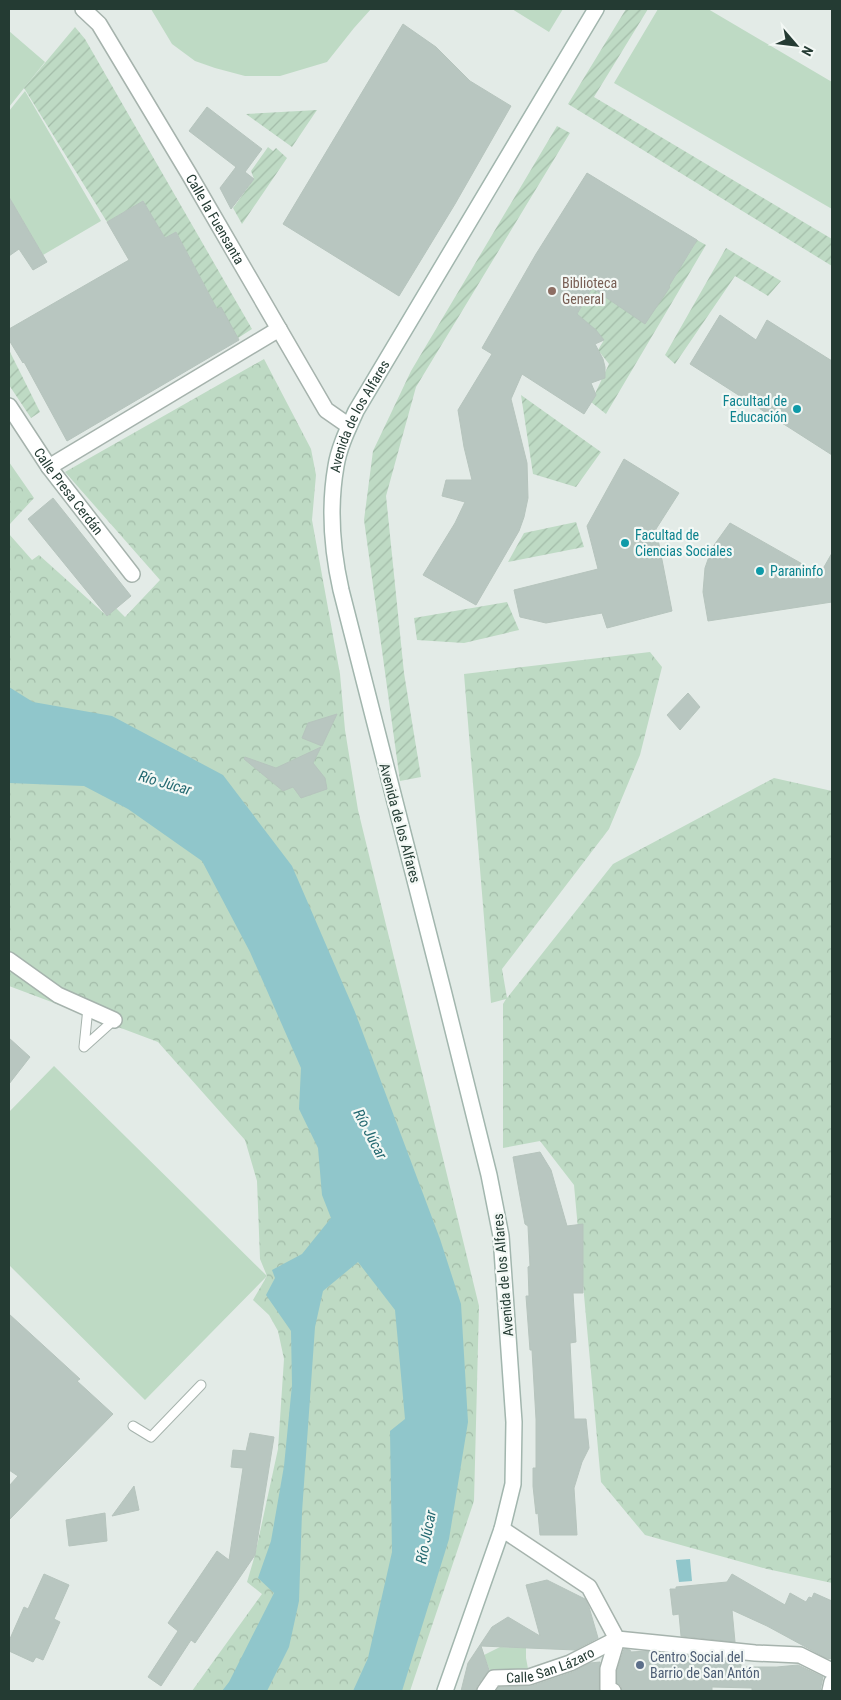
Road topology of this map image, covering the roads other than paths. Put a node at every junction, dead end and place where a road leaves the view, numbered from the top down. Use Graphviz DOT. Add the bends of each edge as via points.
graph roads {
  1 [pos="83,9"];
  2 [pos="596,9"];
  3 [pos="279,330"];
  4 [pos="9,406"];
  5 [pos="349,426"];
  6 [pos="49,467"];
  7 [pos="132,574"];
  8 [pos="9,960"];
  9 [pos="88,1008"];
  10 [pos="114,1020"];
  11 [pos="201,1384"];
  12 [pos="133,1426"];
  13 [pos="502,1529"];
  14 [pos="617,1639"];
  15 [pos="832,1672"];
  16 [pos="832,1682"];
  17 [pos="445,1691"];
  18 [pos="485,1691"];
  19 [pos="613,1691"];
  20 [pos="830,1691"];
  1 -- 3 [label="street, Calle la Fuensanta" via="99,24"];
  2 -- 5 [label="street, Avenida de los Alfares"];
  3 -- 5 [label="street, Calle la Fuensanta" via="326,410"];
  3 -- 6 [label="street"];
  4 -- 6 [label="street, Calle Presa Cerdán"];
  5 -- 13 [label="street, Avenida de los Alfares" via="338,456 333,485 336,567 444,990 501,1236 514,1422 510,1503"];
  6 -- 7 [label="street, Calle Presa Cerdán"];
  8 -- 9 [label="street" via="58,995"];
  9 -- 10 [label="street"];
  9 -- 10 [label="lane" via="84,1047"];
  11 -- 12 [label="lane" via="151,1437"];
  13 -- 14 [label="street" via="589,1587"];
  13 -- 17 [label="street, Avenida de los Alfares"];
  14 -- 15 [label="street" via="800,1655"];
  14 -- 18 [label="street, Calle San Lázaro" via="570,1664 529,1677 494,1678"];
  14 -- 19 [label="street, Calle San Lázaro" via="608,1669 608,1689"];
  16 -- 20 [label="street"];
}
